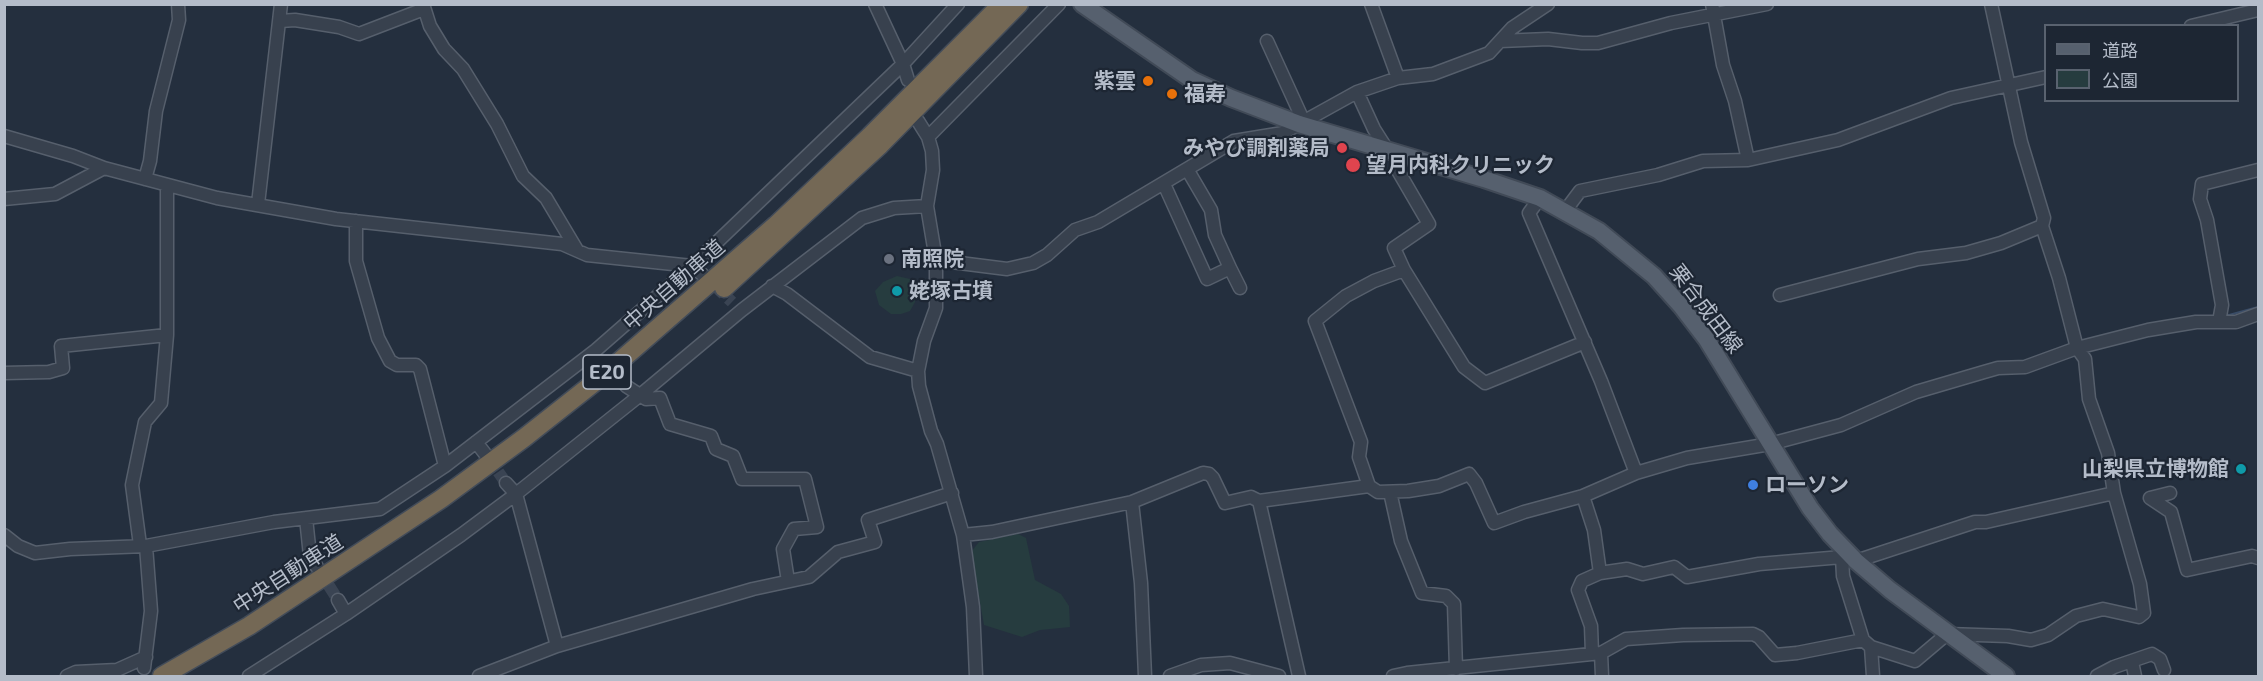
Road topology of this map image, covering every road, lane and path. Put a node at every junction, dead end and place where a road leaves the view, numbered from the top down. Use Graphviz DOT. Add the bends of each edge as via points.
graph roads {
  1 [pos="178,4"];
  2 [pos="281,4"];
  3 [pos="875,4"];
  4 [pos="958,4"];
  5 [pos="1002,4"];
  6 [pos="1019,4"];
  7 [pos="1059,4"];
  8 [pos="1082,4"];
  9 [pos="1371,4"];
  10 [pos="1548,4"];
  11 [pos="1767,4"];
  12 [pos="1991,4"];
  13 [pos="423,7"];
  14 [pos="1713,9"];
  15 [pos="2259,10"];
  16 [pos="280,21"];
  17 [pos="2200,24"];
  18 [pos="1267,41"];
  19 [pos="1500,41"];
  20 [pos="903,64"];
  21 [pos="2044,77"];
  22 [pos="1398,78"];
  23 [pos="908,80"];
  24 [pos="2007,84"];
  25 [pos="1357,92"];
  26 [pos="918,121"];
  27 [pos="1302,123"];
  28 [pos="4,136"];
  29 [pos="928,137"];
  30 [pos="1395,153"];
  31 [pos="1748,160"];
  32 [pos="104,168"];
  33 [pos="1187,169"];
  34 [pos="2259,170"];
  35 [pos="145,179"];
  36 [pos="1164,184"];
  37 [pos="167,186"];
  38 [pos="1540,198"];
  39 [pos="4,199"];
  40 [pos="258,204"];
  41 [pos="927,206"];
  42 [pos="1565,211"];
  43 [pos="356,221"];
  44 [pos="2042,226"];
  45 [pos="577,249"];
  46 [pos="936,261"];
  47 [pos="692,266"];
  48 [pos="1230,268"];
  49 [pos="1404,270"];
  50 [pos="703,275"];
  51 [pos="772,286"];
  52 [pos="1240,288"];
  53 [pos="1780,295"];
  54 [pos="2259,314"];
  55 [pos="2219,322"];
  56 [pos="167,335"];
  57 [pos="1585,342"];
  58 [pos="2078,348"];
  59 [pos="918,372"];
  60 [pos="4,373"];
  61 [pos="626,386"];
  62 [pos="639,396"];
  63 [pos="476,442"];
  64 [pos="1770,444"];
  65 [pos="486,455"];
  66 [pos="445,466"];
  67 [pos="1636,474"];
  68 [pos="506,483"];
  69 [pos="1369,486"];
  70 [pos="1390,492"];
  71 [pos="952,493"];
  72 [pos="2170,493"];
  73 [pos="516,494"];
  74 [pos="2115,494"];
  75 [pos="1583,496"];
  76 [pos="1259,501"];
  77 [pos="1132,502"];
  78 [pos="306,518"];
  79 [pos="4,535"];
  80 [pos="963,535"];
  81 [pos="143,545"];
  82 [pos="1849,558"];
  83 [pos="2259,558"];
  84 [pos="317,567"];
  85 [pos="1600,573"];
  86 [pos="788,581"];
  87 [pos="338,600"];
  88 [pos="346,614"];
  89 [pos="1947,634"];
  90 [pos="1867,643"];
  91 [pos="557,646"];
  92 [pos="1597,653"];
  93 [pos="2132,662"];
  94 [pos="1456,669"];
  95 [pos="2164,670"];
  96 [pos="1407,675"];
  97 [pos="67,676"];
  98 [pos="162,676"];
  99 [pos="186,676"];
  100 [pos="249,676"];
  101 [pos="479,676"];
  102 [pos="976,676"];
  103 [pos="1145,676"];
  104 [pos="1170,676"];
  105 [pos="1279,676"];
  106 [pos="1299,676"];
  107 [pos="1393,676"];
  108 [pos="1602,676"];
  109 [pos="1873,676"];
  110 [pos="2006,676"];
  111 [pos="2097,676"];
  112 [pos="2135,676"];
  1 -- 35 [label="street" via="179,20 156,111"];
  2 -- 16 [label="street"];
  3 -- 20 [label="street"];
  4 -- 20 [label="street"];
  5 -- 98 [label="highway, 中央自動車道 / E20" via="776,225 605,374 432,505 249,626"];
  6 -- 99 [label="highway, 中央自動車道 / E20" via="784,236 613,383 449,509 344,580"];
  7 -- 29 [label="street"];
  8 -- 27 [label="main road, 栗合成田線" via="1192,80 1266,113"];
  9 -- 22 [label="street"];
  10 -- 19 [label="street"];
  11 -- 14 [label="street"];
  12 -- 24 [label="street"];
  13 -- 16 [label="street" via="359,34 339,27"];
  13 -- 45 [label="street" via="444,49 463,69 497,124 523,176 546,198"];
  14 -- 19 [label="street" via="1598,43"];
  14 -- 31 [label="street"];
  15 -- 17 [label="street"];
  16 -- 40 [label="street"];
  18 -- 27 [label="street"];
  19 -- 22 [label="street" via="1489,53 1471,61 1433,74"];
  20 -- 23 [label="street"];
  20 -- 47 [label="street"];
  21 -- 24 [label="street"];
  22 -- 25 [label="street"];
  24 -- 31 [label="street" via="1951,98 1838,140"];
  24 -- 44 [label="street" via="2044,218"];
  25 -- 27 [label="street"];
  25 -- 30 [label="street" via="1374,129"];
  26 -- 29 [label="street"];
  27 -- 30 [label="main road, 栗合成田線"];
  27 -- 33 [label="street" via="1283,134 1234,141"];
  28 -- 32 [label="street"];
  29 -- 41 [label="street" via="933,171"];
  30 -- 38 [label="main road, 栗合成田線"];
  30 -- 49 [label="street" via="1397,169 1429,224 1394,248"];
  31 -- 42 [label="street" via="1703,161 1580,191"];
  32 -- 35 [label="street"];
  32 -- 39 [label="street" via="55,194"];
  33 -- 36 [label="street"];
  33 -- 48 [label="street" via="1211,210 1215,235"];
  34 -- 55 [label="street" via="2202,184 2200,199 2222,305"];
  35 -- 37 [label="street"];
  36 -- 46 [label="street" via="1098,222 1075,230 1033,263 1007,268"];
  36 -- 48 [label="street" via="1207,279"];
  37 -- 40 [label="street"];
  37 -- 56 [label="street"];
  38 -- 42 [label="main road, 栗合成田線"];
  38 -- 57 [label="street" via="1529,213"];
  40 -- 43 [label="street"];
  41 -- 46 [label="street"];
  41 -- 51 [label="street" via="894,208 862,218"];
  42 -- 64 [label="main road, 栗合成田線" via="1624,249 1675,298 1707,340"];
  43 -- 45 [label="street" via="540,241"];
  43 -- 66 [label="street" via="356,261 378,338 390,361 420,369"];
  44 -- 53 [label="street" via="1966,253 1918,260"];
  44 -- 58 [label="street"];
  45 -- 47 [label="street" via="587,255"];
  46 -- 59 [label="street" via="936,308"];
  47 -- 50 [label="street"];
  47 -- 63 [label="street" via="600,354"];
  48 -- 52 [label="street"];
  49 -- 57 [label="street" via="1464,367 1485,383"];
  49 -- 69 [label="street" via="1346,296 1315,321 1361,442 1359,457"];
  51 -- 59 [label="street" via="870,357"];
  51 -- 62 [label="street" via="737,306"];
  54 -- 55 [label="street" via="2236,322"];
  55 -- 58 [label="street" via="2148,330"];
  56 -- 60 [label="street" via="61,346 63,368"];
  56 -- 81 [label="street" via="161,403 145,422 132,485"];
  57 -- 67 [label="street"];
  58 -- 64 [label="street" via="2025,366 1998,368 1916,392 1841,424"];
  58 -- 74 [label="street" via="2085,359 2089,399 2108,453"];
  59 -- 71 [label="street" via="931,431"];
  61 -- 62 [label="street"];
  62 -- 73 [label="street"];
  62 -- 86 [label="street" via="660,398 670,424 711,436 716,449 733,456 742,479 805,479 817,527 794,529 783,549"];
  63 -- 65 [label="street"];
  63 -- 66 [label="street"];
  64 -- 67 [label="street" via="1687,458"];
  64 -- 82 [label="main road, 栗合成田線" via="1810,508"];
  66 -- 78 [label="street" via="380,509"];
  67 -- 75 [label="street"];
  68 -- 73 [label="street"];
  69 -- 70 [label="street" via="1378,492"];
  69 -- 76 [label="street"];
  70 -- 75 [label="street" via="1439,486 1469,474 1494,523"];
  70 -- 94 [label="street" via="1401,541 1422,593 1446,596 1454,604"];
  71 -- 80 [label="street"];
  71 -- 86 [label="street" via="868,520 875,542 838,552 809,577"];
  72 -- 83 [label="street" via="2150,498 2171,512 2187,570 2252,556"];
  73 -- 88 [label="street"];
  73 -- 91 [label="street"];
  74 -- 82 [label="street" via="1975,522"];
  74 -- 89 [label="street" via="2144,613 2139,617 2103,609 2076,616 2048,635 2031,640"];
  75 -- 85 [label="street" via="1594,530"];
  76 -- 77 [label="street" via="1251,497 1225,503 1213,478 1203,473"];
  76 -- 106 [label="street"];
  77 -- 80 [label="street"];
  77 -- 103 [label="street"];
  78 -- 81 [label="street"];
  78 -- 84 [label="street" via="310,556"];
  79 -- 81 [label="street" via="36,554"];
  80 -- 102 [label="street" via="973,607"];
  81 -- 97 [label="street" via="151,612 145,662"];
  82 -- 85 [label="street" via="1759,564 1687,577 1674,567 1643,574 1627,569"];
  82 -- 89 [label="main road, 栗合成田線"];
  82 -- 90 [label="street" via="1843,576"];
  85 -- 92 [label="street" via="1582,581 1578,590"];
  86 -- 91 [label="street"];
  87 -- 88 [label="street"];
  88 -- 100 [label="street"];
  89 -- 90 [label="street" via="1915,661"];
  89 -- 110 [label="main road, 栗合成田線"];
  90 -- 92 [label="street" via="1775,655 1754,634 1683,635 1626,639"];
  90 -- 109 [label="street"];
  91 -- 101 [label="street"];
  92 -- 94 [label="street"];
  92 -- 108 [label="street"];
  93 -- 95 [label="street" via="2152,654 2160,659"];
  93 -- 111 [label="street"];
  93 -- 112 [label="street"];
  94 -- 96 [label="street"];
  96 -- 107 [label="street"];
  104 -- 105 [label="street" via="1201,665 1230,663"];
}
